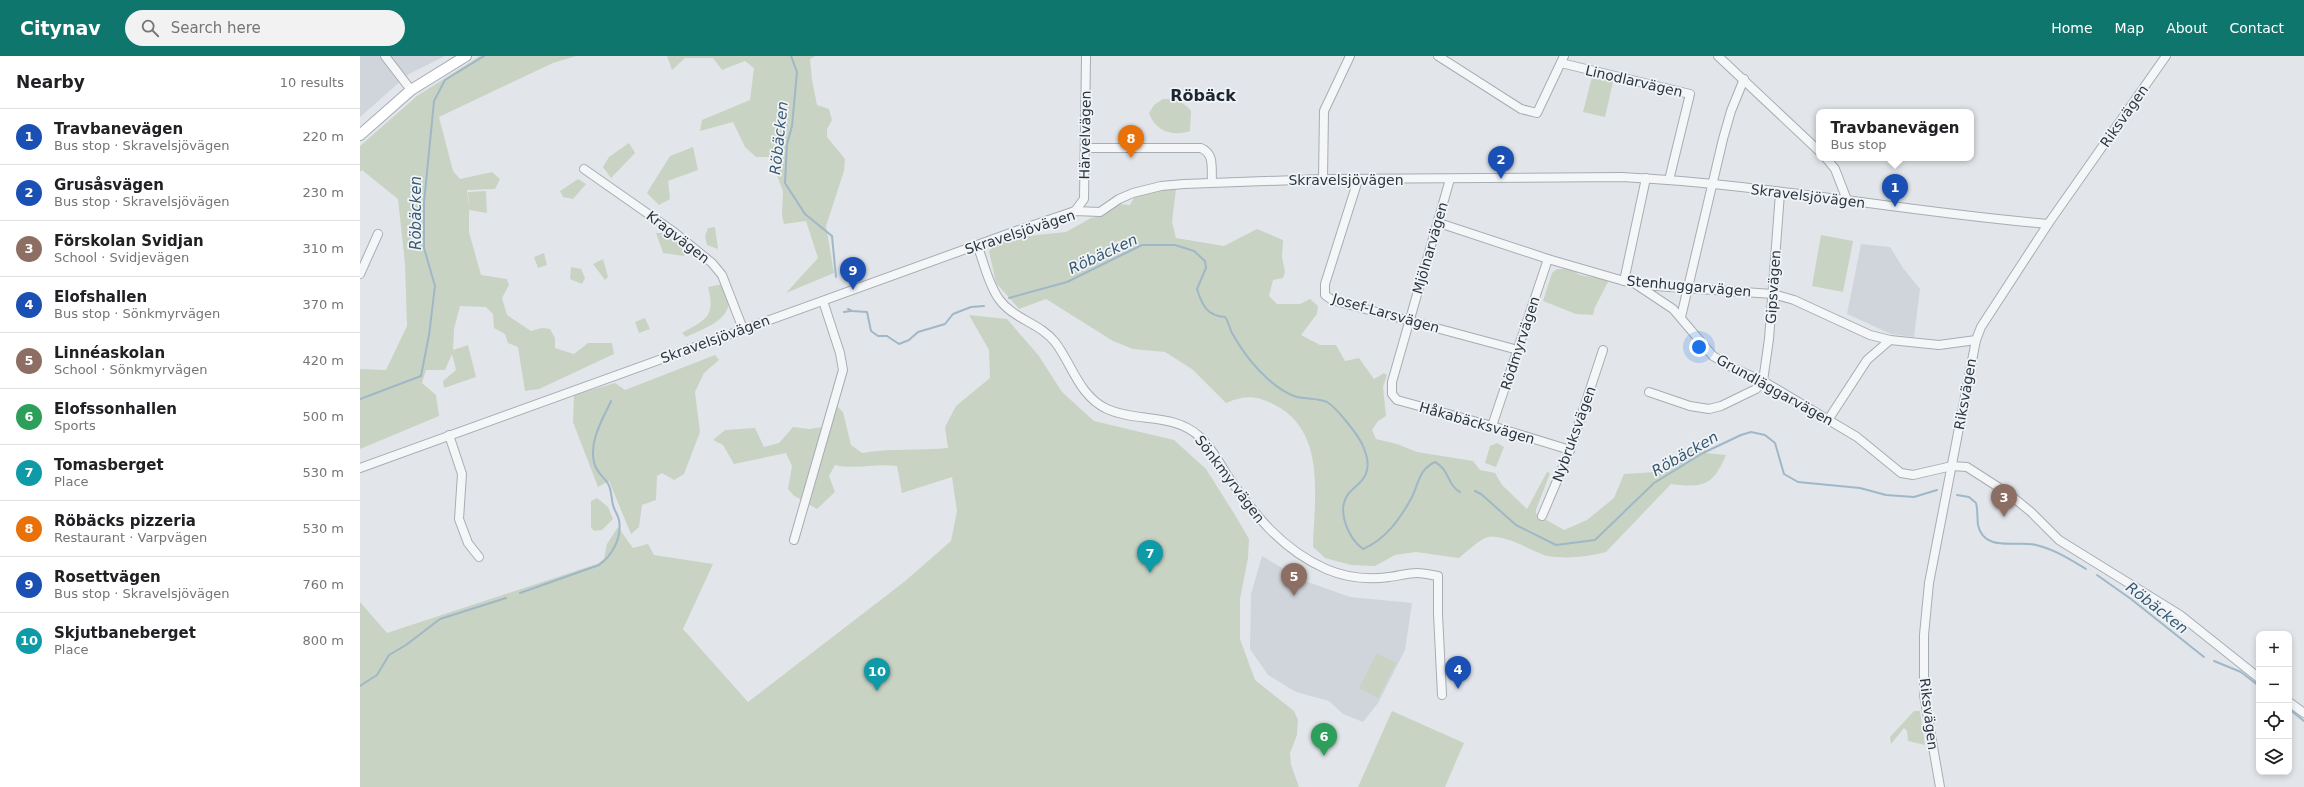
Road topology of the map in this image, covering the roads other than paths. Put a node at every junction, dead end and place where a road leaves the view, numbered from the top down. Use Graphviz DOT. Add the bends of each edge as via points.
graph roads {
  1 [pos="385,56"];
  2 [pos="466,56"];
  3 [pos="1086,56"];
  4 [pos="1350,56"];
  5 [pos="1438,56"];
  6 [pos="1718,56"];
  7 [pos="2166,56"];
  8 [pos="1563,60"];
  9 [pos="1744,79"];
  10 [pos="411,90"];
  11 [pos="360,135"];
  12 [pos="1085,148"];
  13 [pos="1816,148"];
  14 [pos="1828,161"];
  15 [pos="584,169"];
  16 [pos="1646,178"];
  17 [pos="1323,179"];
  18 [pos="1450,179"];
  19 [pos="1358,180"];
  20 [pos="1669,180"];
  21 [pos="1212,182"];
  22 [pos="1712,185"];
  23 [pos="1780,193"];
  24 [pos="1847,200"];
  25 [pos="1075,211"];
  26 [pos="1439,223"];
  27 [pos="2048,224"];
  28 [pos="378,234"];
  29 [pos="978,245"];
  30 [pos="1548,260"];
  31 [pos="360,274"];
  32 [pos="1624,281"];
  33 [pos="1634,283"];
  34 [pos="1689,288"];
  35 [pos="1773,294"];
  36 [pos="823,300"];
  37 [pos="1681,317"];
  38 [pos="1408,321"];
  39 [pos="743,329"];
  40 [pos="1890,340"];
  41 [pos="1976,340"];
  42 [pos="1518,350"];
  43 [pos="1603,350"];
  44 [pos="1763,381"];
  45 [pos="1391,387"];
  46 [pos="1649,392"];
  47 [pos="1828,420"];
  48 [pos="1492,426"];
  49 [pos="449,435"];
  50 [pos="1570,450"];
  51 [pos="1952,466"];
  52 [pos="360,468"];
  53 [pos="1542,516"];
  54 [pos="794,540"];
  55 [pos="479,557"];
  56 [pos="2256,676"];
  57 [pos="1442,695"];
  58 [pos="2290,703"];
  59 [pos="2304,713"];
  60 [pos="1940,787"];
  1 -- 10 [label="street"];
  2 -- 10 [label="main road"];
  3 -- 12 [label="street, Härvelvägen"];
  4 -- 17 [label="street" via="1324,111"];
  5 -- 8 [label="street" via="1521,109 1537,113"];
  6 -- 9 [label="street"];
  7 -- 27 [label="street, Riksvägen"];
  8 -- 20 [label="street, Linodlarvägen" via="1690,94"];
  9 -- 13 [label="street"];
  9 -- 22 [label="street" via="1731,112"];
  10 -- 11 [label="main road"];
  12 -- 21 [label="street" via="1201,148 1208,151 1211,156"];
  12 -- 25 [label="street, Härvelvägen" via="1084,199"];
  14 -- 24 [label="street" via="1835,169"];
  15 -- 39 [label="street, Kragvägen" via="674,232 712,263 722,275"];
  16 -- 18 [label="street, Skravelsjövägen"];
  16 -- 20 [label="street, Skravelsjövägen"];
  16 -- 32 [label="street"];
  17 -- 19 [label="street, Skravelsjövägen"];
  17 -- 21 [label="street, Skravelsjövägen"];
  18 -- 19 [label="street, Skravelsjövägen"];
  18 -- 26 [label="street, Mjölnarvägen"];
  19 -- 38 [label="street, Josef-Larsvägen" via="1325,284 1325,295 1332,300"];
  20 -- 22 [label="street, Skravelsjövägen"];
  21 -- 25 [label="street, Skravelsjövägen" via="1161,186 1133,193 1100,212"];
  22 -- 23 [label="street, Skravelsjövägen"];
  22 -- 34 [label="street"];
  23 -- 24 [label="street, Skravelsjövägen"];
  23 -- 35 [label="street, Gipsvägen"];
  24 -- 27 [label="street, Skravelsjövägen" via="1992,220"];
  25 -- 29 [label="street, Skravelsjövägen"];
  26 -- 30 [label="street, Stenhuggarvägen"];
  26 -- 38 [label="street, Mjölnarvägen"];
  27 -- 41 [label="street, Riksvägen" via="1980,327"];
  28 -- 31 [label="street"];
  29 -- 36 [label="street, Skravelsjövägen"];
  29 -- 57 [label="street, Sönkmyrvägen" via="994,290 1004,306 1046,333 1060,349 1084,390 1096,402 1122,414 1168,420 1192,430 1252,510 1287,546 1327,569 1354,578 1417,573 1438,576"];
  30 -- 32 [label="street, Stenhuggarvägen"];
  30 -- 42 [label="street, Rödmyrvägen"];
  32 -- 33 [label="street, Stenhuggarvägen"];
  33 -- 34 [label="street, Stenhuggarvägen"];
  33 -- 37 [label="street, Grundläggarvägen" via="1662,300"];
  34 -- 35 [label="street, Stenhuggarvägen"];
  34 -- 37 [label="street"];
  35 -- 40 [label="street, Stenhuggarvägen" via="1794,300 1870,335"];
  35 -- 44 [label="street, Gipsvägen"];
  36 -- 39 [label="street, Skravelsjövägen"];
  36 -- 54 [label="street" via="840,354 842,370"];
  37 -- 44 [label="street, Grundläggarvägen" via="1713,356"];
  38 -- 42 [label="street, Josef-Larsvägen"];
  38 -- 45 [label="street, Mjölnarvägen"];
  39 -- 49 [label="street, Skravelsjövägen"];
  40 -- 41 [label="street, Stenhuggarvägen" via="1939,345"];
  40 -- 47 [label="street" via="1867,360"];
  41 -- 51 [label="street, Riksvägen"];
  42 -- 48 [label="street, Rödmyrvägen"];
  43 -- 50 [label="street, Nybruksvägen"];
  44 -- 46 [label="street" via="1756,389 1709,409 1690,406"];
  44 -- 47 [label="street, Grundläggarvägen"];
  45 -- 48 [label="street, Håkabäcksvägen" via="1397,400"];
  47 -- 51 [label="street, Grundläggarvägen" via="1857,437 1901,473 1912,475"];
  48 -- 50 [label="street, Håkabäcksvägen"];
  49 -- 52 [label="street, Skravelsjövägen"];
  49 -- 55 [label="street" via="462,474 459,519 468,543"];
  50 -- 53 [label="street, Nybruksvägen"];
  51 -- 56 [label="street" via="1967,467 2009,494 2059,540 2180,615"];
  51 -- 60 [label="street, Riksvägen" via="1929,583 1924,635 1924,695"];
  58 -- 59 [label="street"];
}
